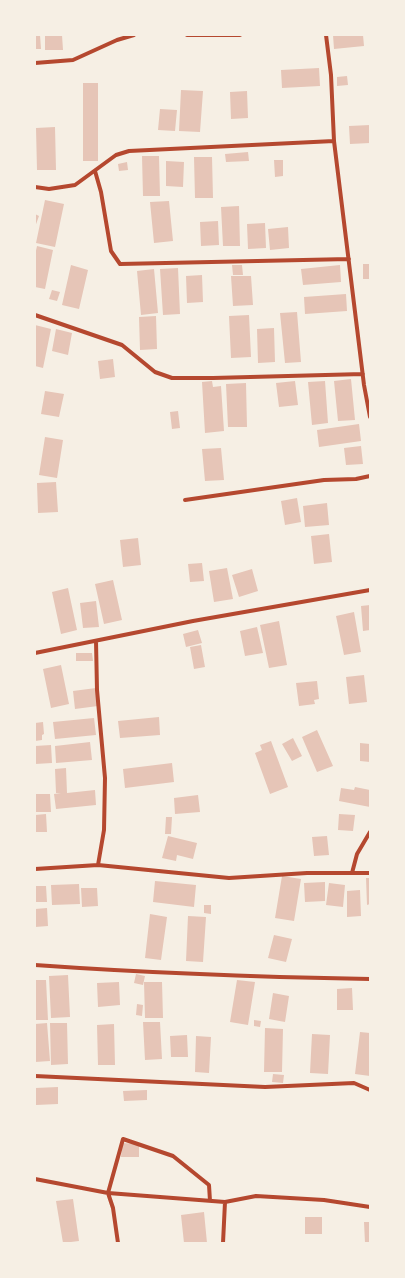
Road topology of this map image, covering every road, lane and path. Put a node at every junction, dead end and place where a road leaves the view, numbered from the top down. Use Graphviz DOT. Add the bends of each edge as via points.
graph roads {
  1 [pos="134,35"];
  2 [pos="187,35"];
  3 [pos="240,35"];
  4 [pos="326,35"];
  5 [pos="35,63"];
  6 [pos="334,141"];
  7 [pos="95,171"];
  8 [pos="35,187"];
  9 [pos="349,259"];
  10 [pos="35,315"];
  11 [pos="363,374"];
  12 [pos="370,417"];
  13 [pos="370,476"];
  14 [pos="185,500"];
  15 [pos="370,590"];
  16 [pos="96,641"];
  17 [pos="35,653"];
  18 [pos="370,832"];
  19 [pos="98,865"];
  20 [pos="35,869"];
  21 [pos="370,872"];
  22 [pos="352,873"];
  23 [pos="35,965"];
  24 [pos="370,979"];
  25 [pos="35,1076"];
  26 [pos="370,1090"];
  27 [pos="35,1179"];
  28 [pos="108,1193"];
  29 [pos="210,1201"];
  30 [pos="225,1202"];
  31 [pos="370,1207"];
  32 [pos="118,1243"];
  33 [pos="223,1243"];
  1 -- 5 [label="street" via="73,60"];
  2 -- 3 [label="street"];
  4 -- 6 [label="street"];
  6 -- 7 [label="street" via="129,151 116,156"];
  6 -- 9 [label="street"];
  7 -- 8 [label="street" via="75,185 49,189"];
  7 -- 9 [label="street" via="111,251 120,264"];
  9 -- 11 [label="street"];
  10 -- 11 [label="street" via="122,346 155,372 172,378"];
  11 -- 12 [label="street"];
  13 -- 14 [label="street"];
  15 -- 16 [label="street"];
  16 -- 17 [label="street"];
  16 -- 19 [label="street" via="97,690 106,778 104,830"];
  18 -- 22 [label="street" via="357,854"];
  19 -- 20 [label="street"];
  19 -- 22 [label="street" via="229,878"];
  21 -- 22 [label="street"];
  23 -- 24 [label="street" via="148,972"];
  25 -- 26 [label="street" via="265,1087 354,1083"];
  27 -- 28 [label="street"];
  28 -- 29 [label="street"];
  28 -- 29 [label="street" via="123,1139 174,1156 209,1185"];
  28 -- 32 [label="street"];
  29 -- 30 [label="street"];
  30 -- 31 [label="street" via="256,1196 324,1200"];
  30 -- 33 [label="street"];
}
